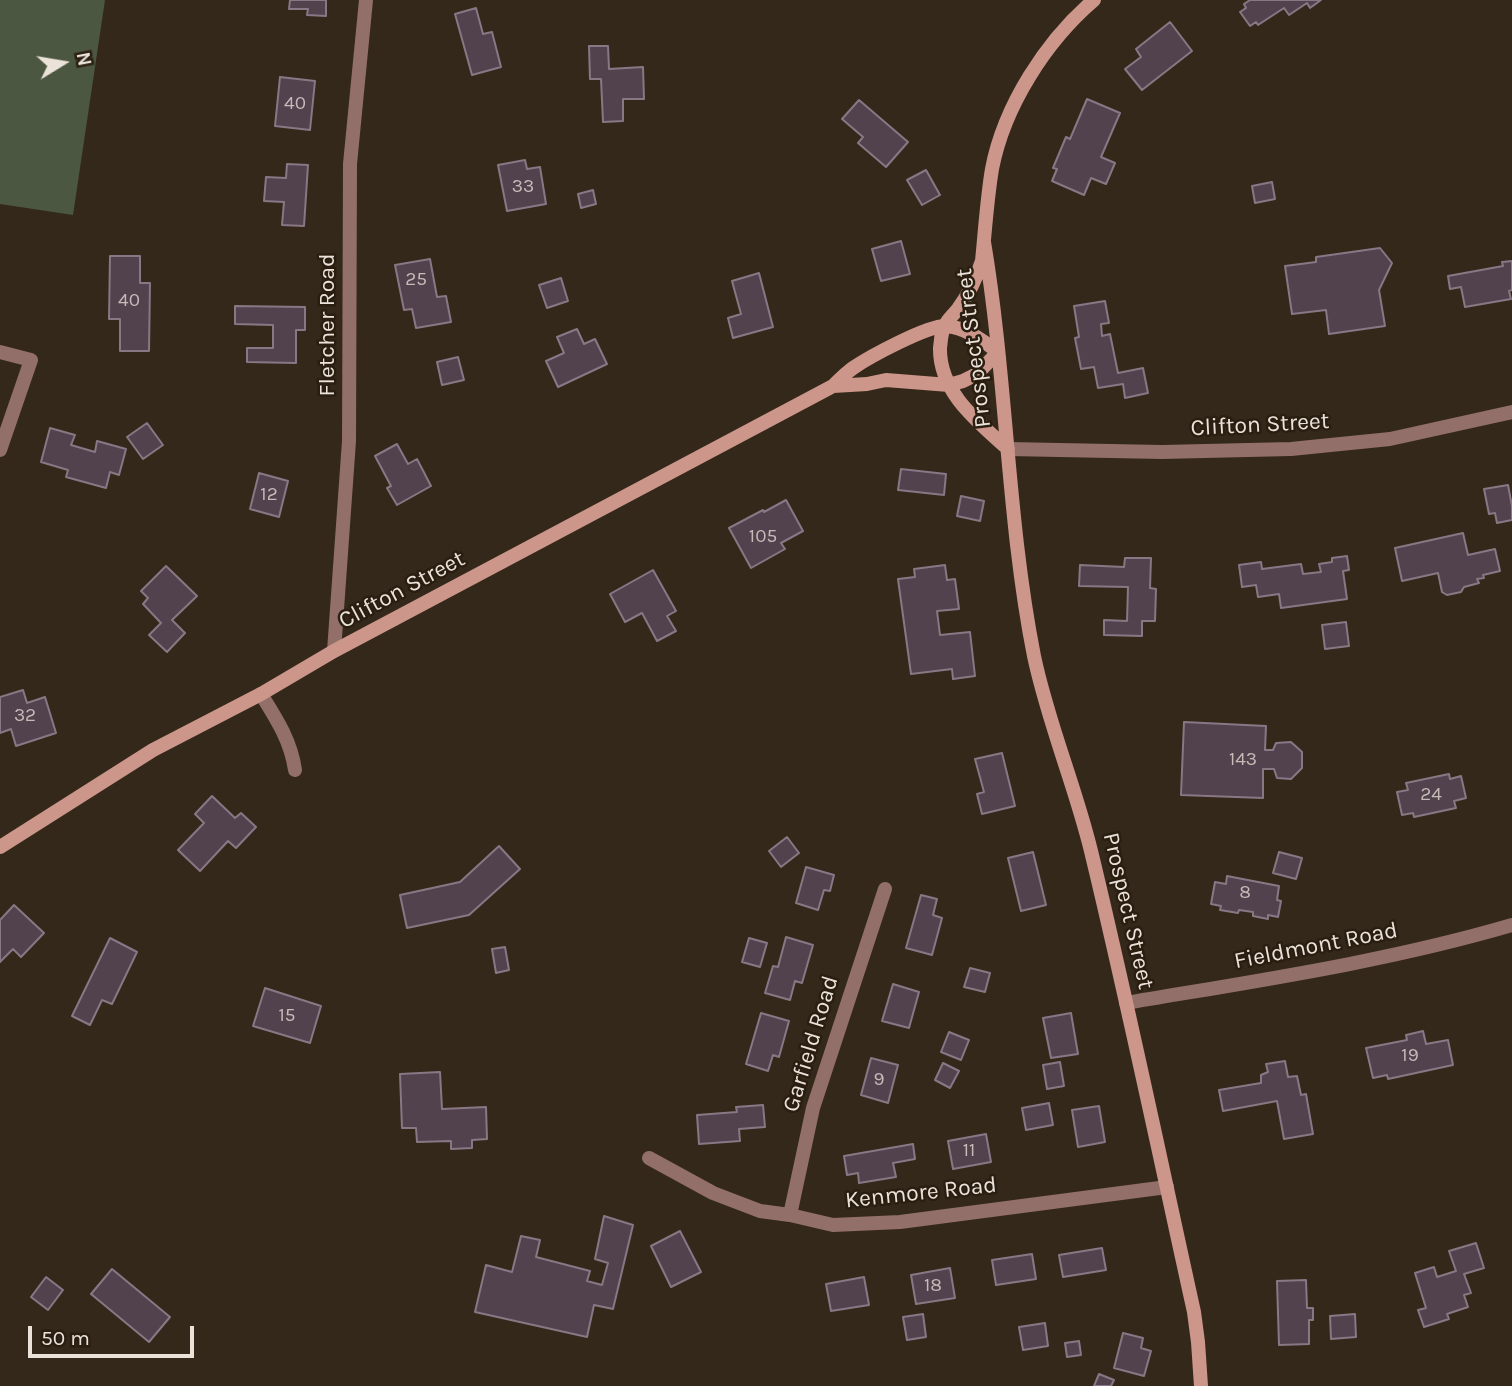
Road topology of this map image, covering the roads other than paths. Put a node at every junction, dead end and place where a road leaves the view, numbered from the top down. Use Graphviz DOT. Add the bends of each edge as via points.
graph roads {
  1 [pos="366,0"];
  2 [pos="1094,0"];
  3 [pos="984,242"];
  4 [pos="944,326"];
  5 [pos="0,352"];
  6 [pos="998,352"];
  7 [pos="949,385"];
  8 [pos="833,386"];
  9 [pos="1512,412"];
  10 [pos="1008,449"];
  11 [pos="0,450"];
  12 [pos="334,651"];
  13 [pos="261,694"];
  14 [pos="295,770"];
  15 [pos="0,848"];
  16 [pos="885,889"];
  17 [pos="1512,925"];
  18 [pos="1126,1003"];
  19 [pos="649,1158"];
  20 [pos="1167,1187"];
  21 [pos="790,1215"];
  22 [pos="1201,1386"];
  1 -- 12 [label="street, Fletcher Road" via="350,164 349,441"];
  2 -- 3 [label="main road, Prospect Street" via="1046,51 1016,101 993,167"];
  3 -- 4 [label="main road, Prospect Street" via="970,291"];
  3 -- 6 [label="main road, Prospect Street"];
  4 -- 6 [label="main road" via="972,334"];
  4 -- 7 [label="main road, Prospect Street" via="940,356"];
  4 -- 8 [label="main road, Clifton Street" via="912,336 870,358"];
  5 -- 11 [label="street" via="31,360"];
  6 -- 7 [label="main road, Clifton Street" via="977,374"];
  6 -- 10 [label="main road, Prospect Street"];
  7 -- 8 [label="main road, Clifton Street" via="886,380"];
  7 -- 10 [label="main road, Prospect Street" via="969,412"];
  8 -- 12 [label="main road, Clifton Street"];
  9 -- 10 [label="street, Clifton Street" via="1390,439 1291,449"];
  10 -- 18 [label="main road, Prospect Street" via="1034,656 1090,849"];
  12 -- 13 [label="main road, Clifton Street"];
  13 -- 14 [label="street" via="282,729"];
  13 -- 15 [label="main road, Clifton Street" via="153,750"];
  16 -- 21 [label="street, Garfield Road" via="813,1108"];
  17 -- 18 [label="street, Fieldmont Road" via="1374,959"];
  18 -- 20 [label="main road, Prospect Street"];
  19 -- 21 [label="street, Kenmore Road" via="713,1194 760,1212"];
  20 -- 21 [label="street, Kenmore Road" via="900,1222 833,1225"];
  20 -- 22 [label="main road, Prospect Street" via="1194,1312"];
}
